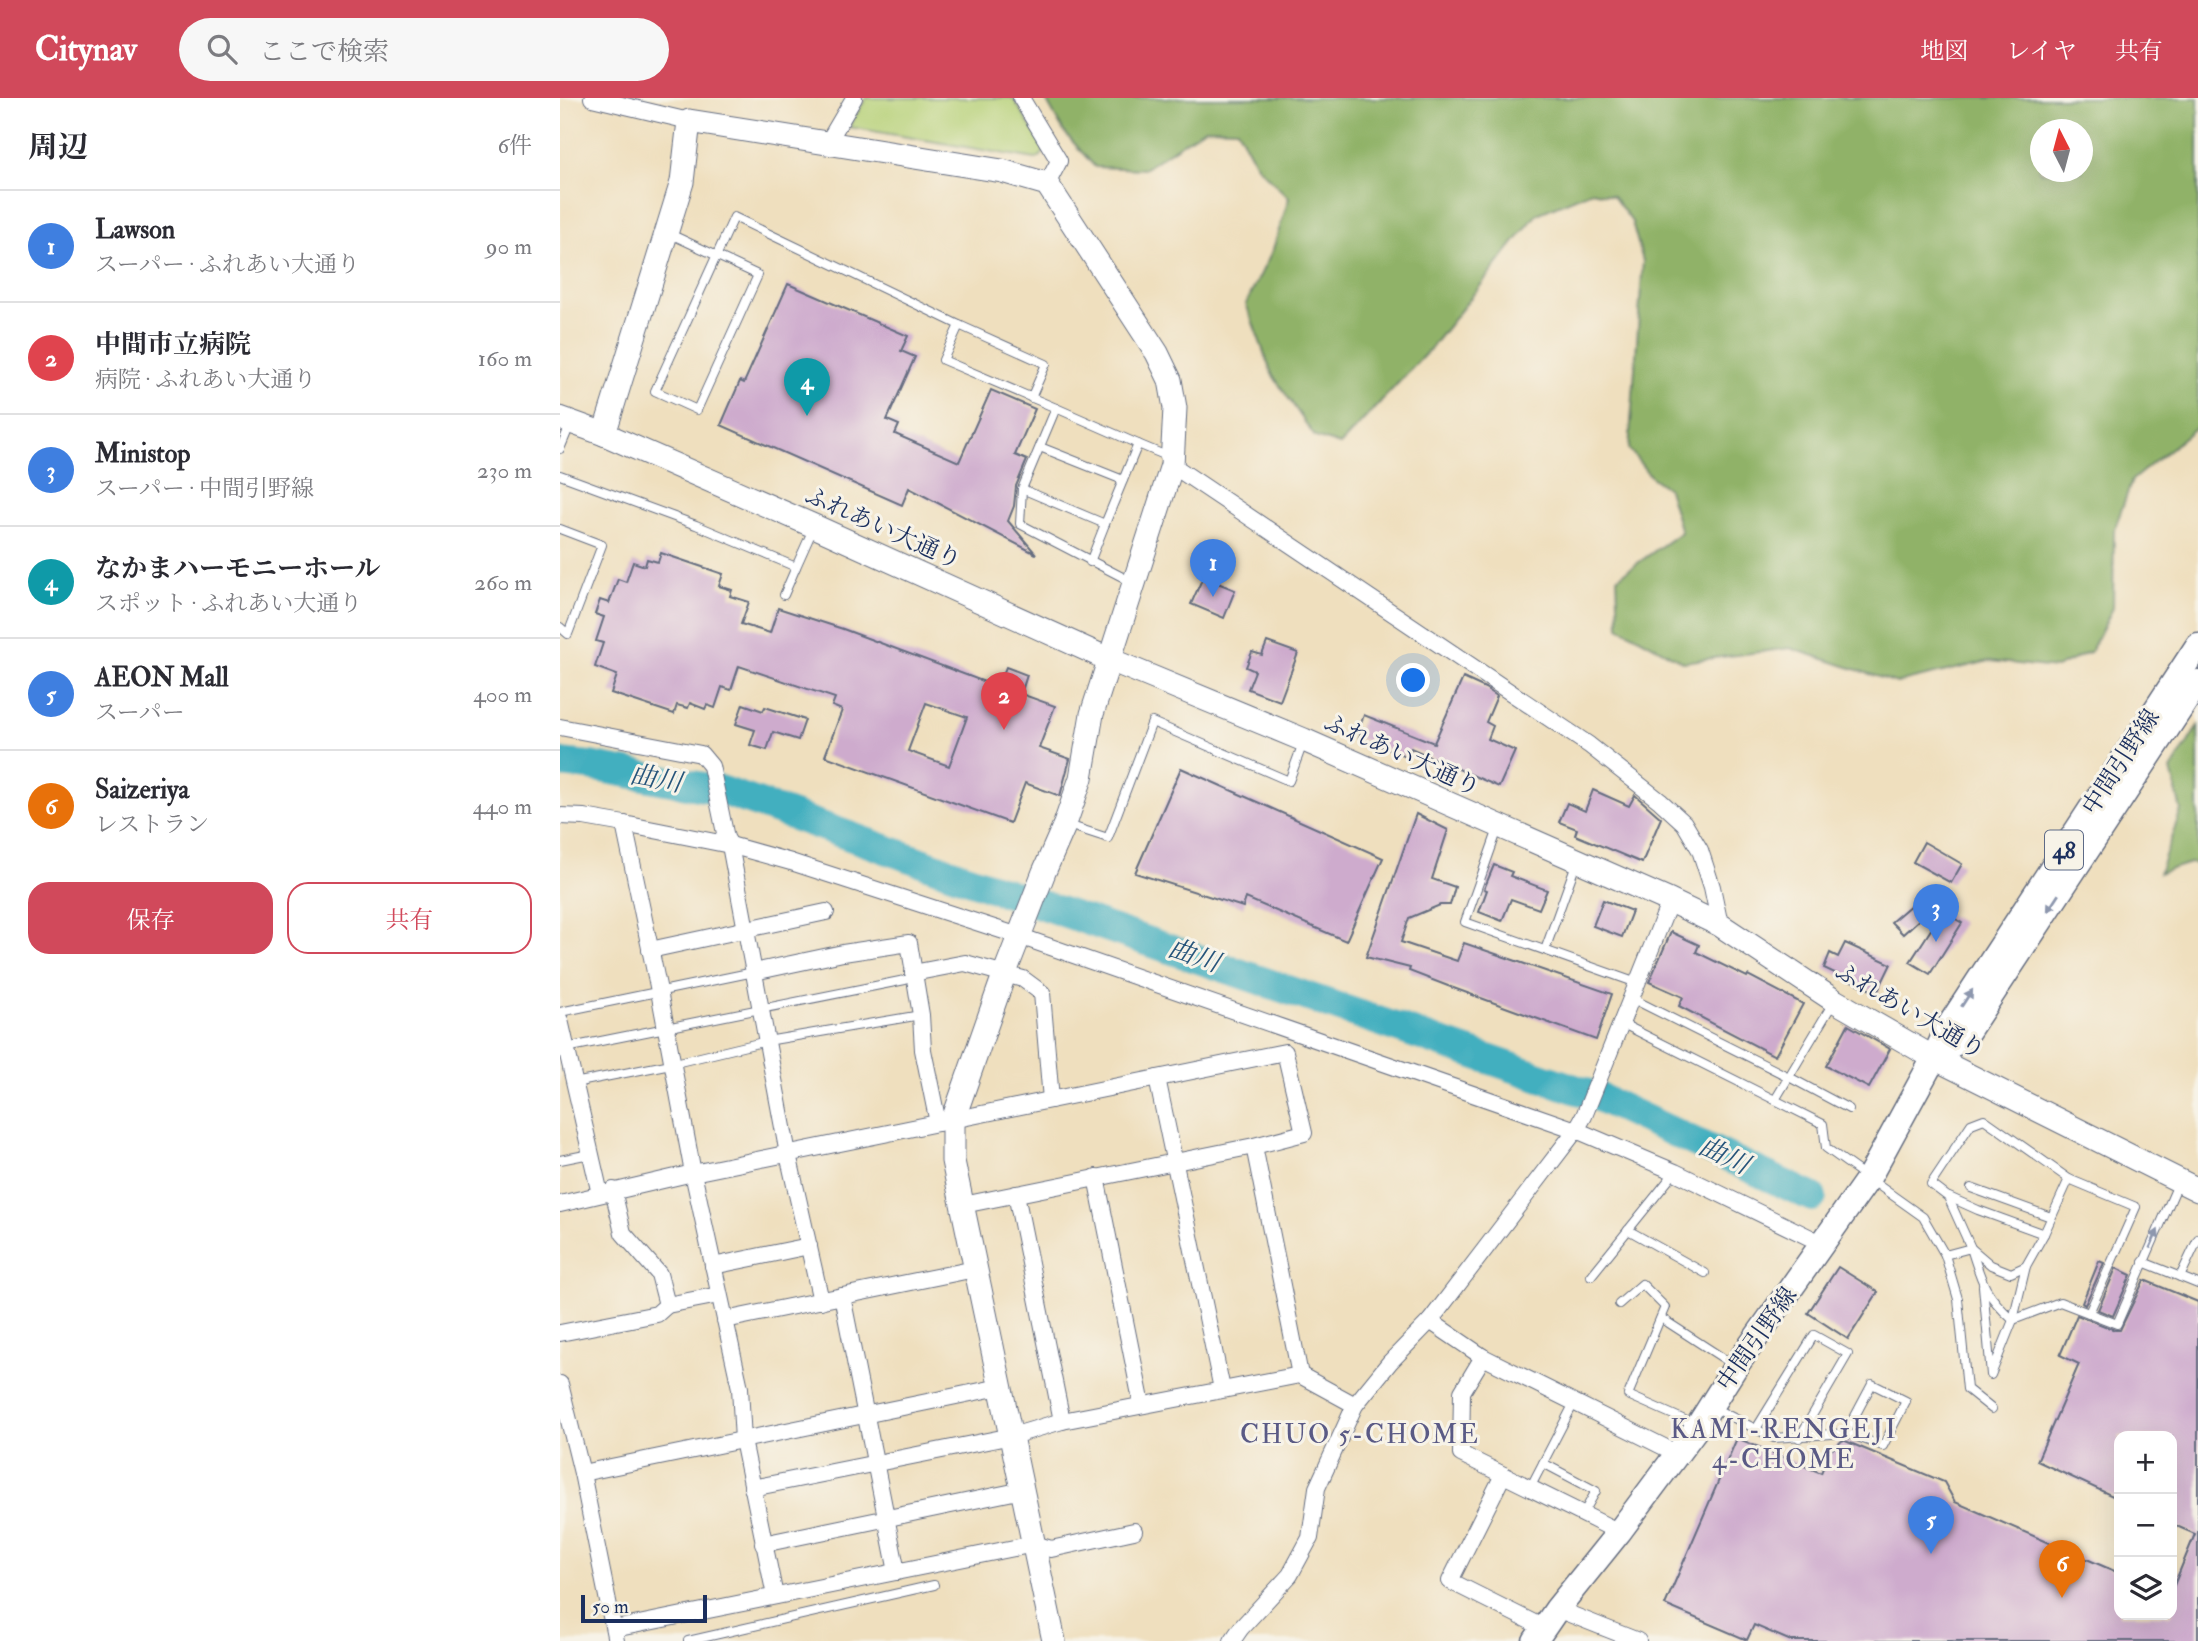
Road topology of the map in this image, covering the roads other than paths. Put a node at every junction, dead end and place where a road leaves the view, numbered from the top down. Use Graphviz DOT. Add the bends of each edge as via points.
graph roads {
  1 [pos="592,98"];
  2 [pos="854,98"];
  3 [pos="1021,98"];
  4 [pos="689,121"];
  5 [pos="827,144"];
  6 [pos="1047,184"];
  7 [pos="666,232"];
  8 [pos="716,255"];
  9 [pos="959,325"];
  10 [pos="1031,398"];
  11 [pos="1056,408"];
  12 [pos="565,420"];
  13 [pos="604,434"];
  14 [pos="1138,444"];
  15 [pos="1040,447"];
  16 [pos="560,449"];
  17 [pos="1172,461"];
  18 [pos="560,475"];
  19 [pos="1123,480"];
  20 [pos="1022,489"];
  21 [pos="1105,524"];
  22 [pos="814,526"];
  23 [pos="562,530"];
  24 [pos="560,541"];
  25 [pos="1090,562"];
  26 [pos="796,566"];
  27 [pos="1132,582"];
  28 [pos="784,595"];
  29 [pos="560,627"];
  30 [pos="2198,645"];
  31 [pos="1108,659"];
  32 [pos="2198,682"];
  33 [pos="560,727"];
  34 [pos="1304,740"];
  35 [pos="560,816"];
  36 [pos="624,824"];
  37 [pos="1065,824"];
  38 [pos="1499,826"];
  39 [pos="728,842"];
  40 [pos="1577,860"];
  41 [pos="1670,901"];
  42 [pos="826,912"];
  43 [pos="1720,925"];
  44 [pos="1022,929"];
  45 [pos="746,930"];
  46 [pos="650,950"];
  47 [pos="1545,950"];
  48 [pos="754,972"];
  49 [pos="1004,975"];
  50 [pos="909,976"];
  51 [pos="659,991"];
  52 [pos="1634,991"];
  53 [pos="1835,1001"];
  54 [pos="761,1008"];
  55 [pos="560,1012"];
  56 [pos="921,1015"];
  57 [pos="560,1020"];
  58 [pos="1621,1024"];
  59 [pos="666,1027"];
  60 [pos="767,1041"];
  61 [pos="566,1048"];
  62 [pos="1934,1058"];
  63 [pos="671,1064"];
  64 [pos="569,1077"];
  65 [pos="1789,1077"];
  66 [pos="1157,1078"];
  67 [pos="1051,1100"];
  68 [pos="1775,1100"];
  69 [pos="1849,1109"];
  70 [pos="946,1121"];
  71 [pos="1580,1123"];
  72 [pos="1254,1146"];
  73 [pos="590,1154"];
  74 [pos="788,1154"];
  75 [pos="560,1160"];
  76 [pos="1175,1162"];
  77 [pos="1675,1172"];
  78 [pos="693,1173"];
  79 [pos="1096,1178"];
  80 [pos="2069,1179"];
  81 [pos="2189,1186"];
  82 [pos="1862,1187"];
  83 [pos="1971,1188"];
  84 [pos="606,1192"];
  85 [pos="1016,1194"];
  86 [pos="1948,1197"];
  87 [pos="560,1203"];
  88 [pos="962,1205"];
  89 [pos="2050,1217"];
  90 [pos="1628,1230"];
  91 [pos="2044,1234"];
  92 [pos="2198,1239"];
  93 [pos="1826,1240"];
  94 [pos="809,1247"];
  95 [pos="1971,1248"];
  96 [pos="1945,1255"];
  97 [pos="2143,1262"];
  98 [pos="713,1266"];
  99 [pos="2026,1266"];
  100 [pos="975,1269"];
  101 [pos="1705,1273"];
  102 [pos="1591,1276"];
  103 [pos="2180,1277"];
  104 [pos="2198,1284"];
  105 [pos="1983,1285"];
  106 [pos="719,1295"];
  107 [pos="842,1296"];
  108 [pos="821,1301"];
  109 [pos="1619,1304"];
  110 [pos="667,1305"];
  111 [pos="2089,1313"];
  112 [pos="1661,1318"];
  113 [pos="725,1320"];
  114 [pos="1430,1321"];
  115 [pos="2012,1321"];
  116 [pos="560,1333"];
  117 [pos="1483,1357"];
  118 [pos="1736,1366"];
  119 [pos="1300,1375"];
  120 [pos="560,1384"];
  121 [pos="1000,1387"];
  122 [pos="1222,1390"];
  123 [pos="1574,1404"];
  124 [pos="1142,1405"];
  125 [pos="1354,1405"];
  126 [pos="1992,1409"];
  127 [pos="866,1415"];
  128 [pos="1705,1416"];
  129 [pos="1062,1421"];
  130 [pos="566,1428"];
  131 [pos="1756,1429"];
  132 [pos="1846,1433"];
  133 [pos="1012,1436"];
  134 [pos="1799,1438"];
  135 [pos="743,1440"];
  136 [pos="1678,1454"];
  137 [pos="1543,1463"];
  138 [pos="876,1464"];
  139 [pos="582,1473"];
  140 [pos="1503,1475"];
  141 [pos="752,1488"];
  142 [pos="1530,1488"];
  143 [pos="1023,1490"];
  144 [pos="1583,1514"];
  145 [pos="887,1519"];
  146 [pos="1134,1531"];
  147 [pos="1619,1532"];
  148 [pos="763,1544"];
  149 [pos="1034,1544"];
  150 [pos="897,1572"];
  151 [pos="934,1585"];
  152 [pos="775,1596"];
  153 [pos="1545,1626"];
  154 [pos="615,1635"];
  155 [pos="688,1641"];
  156 [pos="1054,1641"];
  157 [pos="1232,1641"];
  158 [pos="1638,1641"];
  1 -- 4 [label="street"];
  2 -- 5 [label="street"];
  3 -- 6 [label="street" via="1059,161"];
  4 -- 5 [label="street"];
  4 -- 7 [label="street" via="682,182"];
  5 -- 6 [label="street" via="1002,171"];
  6 -- 17 [label="street" via="1170,380 1175,408"];
  7 -- 8 [label="lane"];
  7 -- 13 [label="street"];
  8 -- 8 [label="lane" via="758,275 697,410 655,391"];
  8 -- 9 [label="lane" via="734,217"];
  9 -- 10 [label="lane" via="1046,364"];
  9 -- 10 [label="lane" via="943,360"];
  10 -- 11 [label="lane"];
  11 -- 14 [label="lane"];
  11 -- 15 [label="lane"];
  12 -- 13 [label="street, ふれあい大通り"];
  12 -- 16 [label="lane"];
  13 -- 22 [label="street, ふれあい大通り"];
  14 -- 17 [label="lane"];
  14 -- 19 [label="lane"];
  15 -- 19 [label="lane"];
  15 -- 20 [label="lane"];
  17 -- 27 [label="street"];
  17 -- 43 [label="street" via="1590,745 1660,801 1684,823 1700,850"];
  18 -- 26 [label="lane"];
  19 -- 21 [label="lane"];
  20 -- 21 [label="lane"];
  20 -- 25 [label="lane" via="1020,524"];
  21 -- 25 [label="lane"];
  22 -- 26 [label="lane"];
  22 -- 31 [label="street, ふれあい大通り"];
  23 -- 24 [label="lane"];
  23 -- 29 [label="lane" via="602,545 568,634"];
  25 -- 27 [label="lane"];
  26 -- 28 [label="lane"];
  27 -- 31 [label="street"];
  62 -- 30 [label="main road, 中間引野線 / 48, one-way" via="1947,1029"];
  31 -- 34 [label="street, ふれあい大通り"];
  31 -- 37 [label="street"];
  32 -- 62 [label="main road, 中間引野線 / 48, one-way" via="1965,1038"];
  33 -- 39 [label="street" via="701,754 711,766"];
  34 -- 37 [label="lane" via="1289,781 1152,723 1108,838"];
  34 -- 38 [label="street, ふれあい大通り"];
  35 -- 36 [label="street"];
  36 -- 39 [label="street"];
  36 -- 46 [label="street"];
  37 -- 44 [label="street"];
  38 -- 40 [label="street, ふれあい大通り"];
  38 -- 47 [label="lane" via="1465,922"];
  39 -- 44 [label="street"];
  39 -- 45 [label="street"];
  40 -- 41 [label="street, ふれあい大通り"];
  40 -- 47 [label="lane"];
  41 -- 43 [label="street, ふれあい大通り"];
  41 -- 52 [label="street"];
  42 -- 45 [label="street"];
  43 -- 53 [label="street, ふれあい大通り"];
  44 -- 49 [label="street"];
  44 -- 71 [label="street"];
  45 -- 46 [label="street"];
  45 -- 48 [label="street"];
  46 -- 51 [label="street"];
  47 -- 52 [label="lane"];
  48 -- 50 [label="street" via="909,943"];
  48 -- 51 [label="lane"];
  48 -- 54 [label="street"];
  49 -- 50 [label="street" via="965,963"];
  49 -- 67 [label="street" via="1023,979 1042,993"];
  49 -- 70 [label="street"];
  50 -- 54 [label="lane"];
  50 -- 56 [label="street"];
  51 -- 55 [label="lane"];
  51 -- 59 [label="street"];
  52 -- 58 [label="street"];
  52 -- 65 [label="lane"];
  53 -- 62 [label="street, ふれあい大通り"];
  53 -- 65 [label="lane"];
  54 -- 59 [label="lane"];
  54 -- 60 [label="street"];
  56 -- 60 [label="lane"];
  56 -- 70 [label="street" via="923,1049"];
  57 -- 61 [label="street"];
  58 -- 68 [label="lane"];
  58 -- 71 [label="street"];
  59 -- 61 [label="lane"];
  59 -- 63 [label="street"];
  60 -- 63 [label="lane"];
  60 -- 74 [label="street"];
  61 -- 64 [label="street"];
  62 -- 81 [label="street, ふれあい大通り"];
  62 -- 82 [label="main road, 中間引野線 / 48"];
  63 -- 64 [label="lane"];
  63 -- 78 [label="street"];
  64 -- 73 [label="street"];
  65 -- 68 [label="lane"];
  65 -- 69 [label="lane"];
  66 -- 67 [label="street"];
  66 -- 72 [label="street" via="1285,1052 1304,1133"];
  66 -- 76 [label="street"];
  67 -- 70 [label="street"];
  68 -- 82 [label="lane" via="1823,1124 1826,1147"];
  70 -- 74 [label="street"];
  70 -- 88 [label="street"];
  71 -- 77 [label="street"];
  71 -- 114 [label="street"];
  72 -- 76 [label="street"];
  72 -- 119 [label="street"];
  73 -- 75 [label="lane"];
  73 -- 84 [label="street"];
  74 -- 78 [label="street"];
  74 -- 94 [label="street"];
  76 -- 79 [label="street"];
  76 -- 122 [label="street"];
  77 -- 90 [label="lane"];
  77 -- 93 [label="street"];
  78 -- 84 [label="street"];
  78 -- 98 [label="street"];
  79 -- 85 [label="street"];
  79 -- 124 [label="street"];
  80 -- 86 [label="lane" via="1984,1119 1972,1124 1931,1184"];
  80 -- 89 [label="lane"];
  80 -- 111 [label="lane" via="2136,1207"];
  97 -- 81 [label="lane, one-way"];
  82 -- 93 [label="main road, 中間引野線 / 48"];
  82 -- 96 [label="lane" via="1923,1217"];
  83 -- 89 [label="lane"];
  84 -- 87 [label="street"];
  84 -- 110 [label="street" via="623,1233 659,1274"];
  85 -- 88 [label="street"];
  85 -- 129 [label="street"];
  86 -- 91 [label="lane"];
  86 -- 95 [label="lane"];
  88 -- 100 [label="street"];
  89 -- 91 [label="lane"];
  90 -- 101 [label="lane"];
  90 -- 102 [label="lane"];
  91 -- 99 [label="lane"];
  92 -- 103 [label="lane"];
  93 -- 118 [label="main road, 中間引野線 / 48"];
  94 -- 98 [label="street"];
  94 -- 108 [label="street"];
  95 -- 96 [label="lane"];
  95 -- 99 [label="lane" via="2011,1273"];
  95 -- 105 [label="lane"];
  96 -- 126 [label="lane" via="1958,1299 1967,1390"];
  97 -- 103 [label="lane"];
  97 -- 111 [label="lane" via="2117,1324"];
  98 -- 106 [label="street"];
  99 -- 115 [label="lane"];
  100 -- 107 [label="street"];
  100 -- 121 [label="street"];
  103 -- 104 [label="lane"];
  105 -- 115 [label="lane"];
  105 -- 115 [label="lane" via="1991,1375"];
  106 -- 110 [label="street"];
  106 -- 113 [label="street"];
  107 -- 108 [label="street"];
  107 -- 127 [label="street"];
  108 -- 113 [label="street"];
  109 -- 112 [label="lane" via="1642,1284 1665,1307"];
  110 -- 116 [label="street" via="657,1314"];
  111 -- 115 [label="lane" via="2060,1302"];
  112 -- 118 [label="lane"];
  112 -- 128 [label="lane" via="1628,1395"];
  113 -- 135 [label="street" via="740,1388"];
  114 -- 117 [label="street"];
  114 -- 125 [label="street"];
  117 -- 123 [label="street"];
  117 -- 140 [label="street" via="1462,1392 1461,1454"];
  118 -- 128 [label="main road, 中間引野線 / 48"];
  119 -- 122 [label="street"];
  119 -- 125 [label="street"];
  120 -- 130 [label="street"];
  121 -- 127 [label="street"];
  121 -- 133 [label="street"];
  122 -- 124 [label="street"];
  123 -- 136 [label="street"];
  123 -- 137 [label="lane"];
  124 -- 129 [label="street"];
  125 -- 157 [label="street" via="1317,1488 1310,1538 1290,1576"];
  127 -- 135 [label="street"];
  127 -- 138 [label="street"];
  128 -- 131 [label="lane"];
  128 -- 136 [label="main road, 中間引野線 / 48"];
  129 -- 133 [label="street"];
  130 -- 139 [label="street"];
  131 -- 134 [label="lane" via="1774,1438"];
  131 -- 134 [label="lane" via="1814,1335 1847,1354"];
  132 -- 132 [label="lane" via="1872,1384 1906,1401 1883,1446"];
  132 -- 134 [label="lane"];
  133 -- 138 [label="street"];
  133 -- 143 [label="street"];
  135 -- 139 [label="street"];
  135 -- 141 [label="street"];
  136 -- 147 [label="main road, 中間引野線 / 48"];
  137 -- 142 [label="lane"];
  137 -- 144 [label="lane" via="1595,1491"];
  138 -- 141 [label="street"];
  138 -- 145 [label="street"];
  139 -- 154 [label="street"];
  140 -- 142 [label="street"];
  140 -- 153 [label="street" via="1450,1581"];
  141 -- 148 [label="street"];
  142 -- 144 [label="street"];
  143 -- 145 [label="street"];
  143 -- 149 [label="street"];
  144 -- 147 [label="street"];
  145 -- 148 [label="street"];
  145 -- 150 [label="street"];
  146 -- 149 [label="street" via="1051,1549"];
  147 -- 153 [label="main road, 中間引野線 / 48"];
  148 -- 152 [label="street"];
  149 -- 150 [label="street"];
  149 -- 156 [label="street"];
  150 -- 152 [label="street"];
  151 -- 155 [label="lane"];
  152 -- 154 [label="street"];
  153 -- 158 [label="street"];
}
